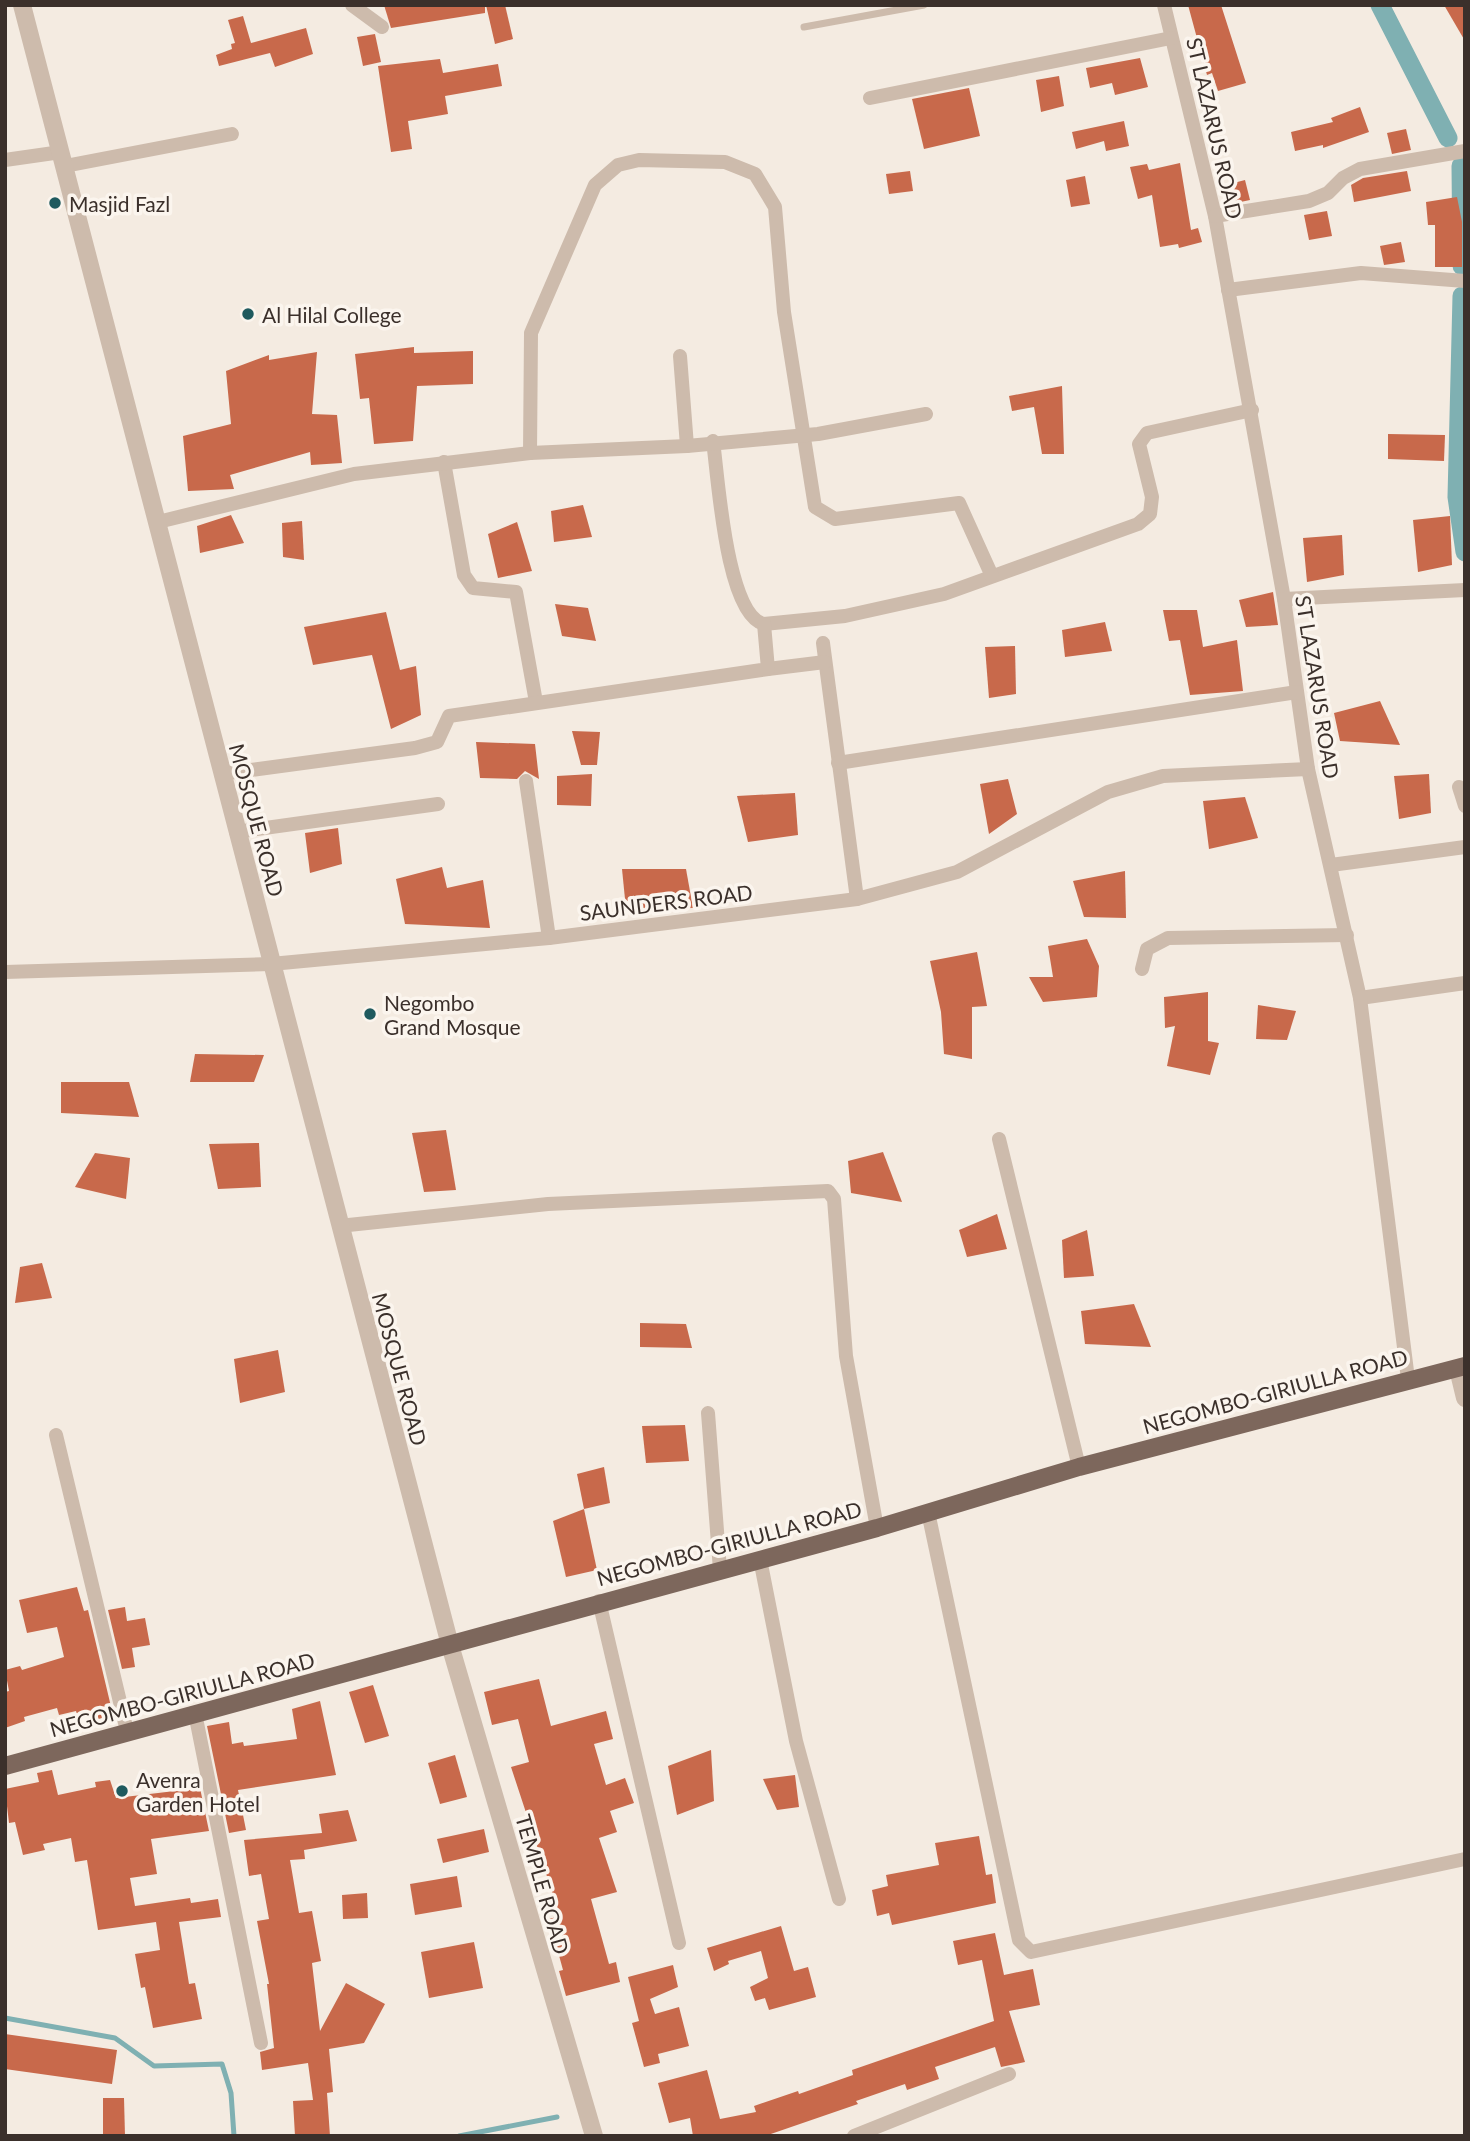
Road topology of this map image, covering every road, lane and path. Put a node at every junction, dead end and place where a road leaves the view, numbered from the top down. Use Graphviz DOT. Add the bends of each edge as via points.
graph roads {
  1 [pos="22,5"];
  2 [pos="352,5"];
  3 [pos="924,5"];
  4 [pos="1164,5"];
  5 [pos="382,27"];
  6 [pos="804,27"];
  7 [pos="1171,38"];
  8 [pos="870,99"];
  9 [pos="232,134"];
  10 [pos="1465,151"];
  11 [pos="63,159"];
  12 [pos="5,160"];
  13 [pos="1215,216"];
  14 [pos="1465,281"];
  15 [pos="1228,290"];
  16 [pos="680,356"];
  17 [pos="1252,411"];
  18 [pos="926,414"];
  19 [pos="806,435"];
  20 [pos="713,441"];
  21 [pos="687,446"];
  22 [pos="530,453"];
  23 [pos="444,462"];
  24 [pos="158,522"];
  25 [pos="992,576"];
  26 [pos="1465,590"];
  27 [pos="1284,600"];
  28 [pos="764,624"];
  29 [pos="823,643"];
  30 [pos="825,662"];
  31 [pos="768,668"];
  32 [pos="1297,692"];
  33 [pos="536,702"];
  34 [pos="838,763"];
  35 [pos="1308,769"];
  36 [pos="221,774"];
  37 [pos="526,781"];
  38 [pos="1459,787"];
  39 [pos="438,804"];
  40 [pos="1465,806"];
  41 [pos="236,832"];
  42 [pos="1465,847"];
  43 [pos="1331,865"];
  44 [pos="857,900"];
  45 [pos="1347,935"];
  46 [pos="549,938"];
  47 [pos="271,964"];
  48 [pos="1142,969"];
  49 [pos="5,972"];
  50 [pos="1465,983"];
  51 [pos="1360,998"];
  52 [pos="999,1139"];
  53 [pos="339,1226"];
  54 [pos="1461,1367"];
  55 [pos="1408,1379"];
  56 [pos="1465,1398"];
  57 [pos="708,1413"];
  58 [pos="56,1435"];
  59 [pos="1079,1467"];
  60 [pos="928,1512"];
  61 [pos="877,1528"];
  62 [pos="760,1559"];
  63 [pos="720,1570"];
  64 [pos="599,1601"];
  65 [pos="450,1646"];
  66 [pos="195,1713"];
  67 [pos="127,1731"];
  68 [pos="5,1766"];
  69 [pos="1465,1859"];
  70 [pos="839,1899"];
  71 [pos="679,1943"];
  72 [pos="261,2043"];
  73 [pos="1009,2074"];
  74 [pos="594,2136"];
  75 [pos="854,2136"];
  1 -- 11 [label="street, MOSQUE ROAD"];
  2 -- 5 [label="street"];
  3 -- 6 [label="lane"];
  4 -- 7 [label="street, ST LAZARUS ROAD"];
  7 -- 8 [label="street"];
  7 -- 13 [label="street, ST LAZARUS ROAD"];
  9 -- 11 [label="street"];
  10 -- 13 [label="street" via="1360,169 1309,201"];
  11 -- 12 [label="street"];
  11 -- 24 [label="street, MOSQUE ROAD"];
  13 -- 15 [label="street, ST LAZARUS ROAD"];
  14 -- 15 [label="street" via="1361,273"];
  15 -- 17 [label="street, ST LAZARUS ROAD"];
  16 -- 21 [label="street"];
  17 -- 25 [label="street" via="1147,433 1139,444 1152,497 1150,514 1138,524"];
  17 -- 27 [label="street, ST LAZARUS ROAD"];
  18 -- 19 [label="street"];
  19 -- 20 [label="street"];
  19 -- 22 [label="street" via="784,312 775,207 755,174 725,162 639,160 618,165 595,185 531,333"];
  19 -- 25 [label="street" via="815,507 835,519 959,503"];
  20 -- 21 [label="street"];
  20 -- 28 [label="street" via="730,563 745,610"];
  21 -- 22 [label="street"];
  22 -- 23 [label="street"];
  23 -- 24 [label="street" via="354,474"];
  23 -- 33 [label="street" via="464,575 473,589 516,592"];
  24 -- 36 [label="street, MOSQUE ROAD"];
  25 -- 28 [label="street" via="944,594 845,616"];
  26 -- 27 [label="street"];
  27 -- 32 [label="street, ST LAZARUS ROAD"];
  28 -- 31 [label="street"];
  29 -- 30 [label="street"];
  30 -- 31 [label="street"];
  30 -- 34 [label="street"];
  31 -- 33 [label="street"];
  32 -- 34 [label="street"];
  32 -- 35 [label="street, ST LAZARUS ROAD"];
  33 -- 36 [label="street" via="449,716 437,742 415,748"];
  34 -- 44 [label="street"];
  35 -- 43 [label="street, ST LAZARUS ROAD"];
  35 -- 44 [label="street, SAUNDERS ROAD" via="1163,776 1108,792 957,872"];
  36 -- 41 [label="street, MOSQUE ROAD"];
  37 -- 46 [label="street"];
  38 -- 40 [label="street"];
  39 -- 41 [label="street"];
  41 -- 47 [label="street, MOSQUE ROAD"];
  42 -- 43 [label="street"];
  43 -- 45 [label="street, ST LAZARUS ROAD"];
  44 -- 46 [label="street, SAUNDERS ROAD"];
  45 -- 48 [label="street" via="1168,938 1147,949"];
  45 -- 51 [label="street, ST LAZARUS ROAD"];
  46 -- 47 [label="street, SAUNDERS ROAD"];
  47 -- 49 [label="street, SAUNDERS ROAD"];
  47 -- 53 [label="street, MOSQUE ROAD"];
  50 -- 51 [label="street"];
  51 -- 55 [label="street, ST LAZARUS ROAD"];
  52 -- 59 [label="street"];
  53 -- 61 [label="street" via="548,1204 828,1191 834,1199 846,1356"];
  53 -- 65 [label="street, MOSQUE ROAD"];
  54 -- 55 [label="main road, NEGOMBO-GIRIULLA ROAD"];
  54 -- 56 [label="street"];
  55 -- 59 [label="main road, NEGOMBO-GIRIULLA ROAD"];
  57 -- 63 [label="street"];
  58 -- 67 [label="street"];
  59 -- 60 [label="main road, NEGOMBO-GIRIULLA ROAD"];
  60 -- 61 [label="main road, NEGOMBO-GIRIULLA ROAD"];
  60 -- 69 [label="street" via="1018,1940 1031,1952"];
  61 -- 62 [label="main road, NEGOMBO-GIRIULLA ROAD"];
  62 -- 63 [label="main road, NEGOMBO-GIRIULLA ROAD"];
  62 -- 70 [label="street" via="796,1741"];
  63 -- 64 [label="main road, NEGOMBO-GIRIULLA ROAD"];
  64 -- 65 [label="main road, NEGOMBO-GIRIULLA ROAD"];
  64 -- 71 [label="street"];
  65 -- 66 [label="main road, NEGOMBO-GIRIULLA ROAD"];
  65 -- 74 [label="street, TEMPLE ROAD"];
  66 -- 67 [label="main road, NEGOMBO-GIRIULLA ROAD"];
  66 -- 72 [label="street"];
  67 -- 68 [label="main road, NEGOMBO-GIRIULLA ROAD"];
  73 -- 75 [label="street"];
}
